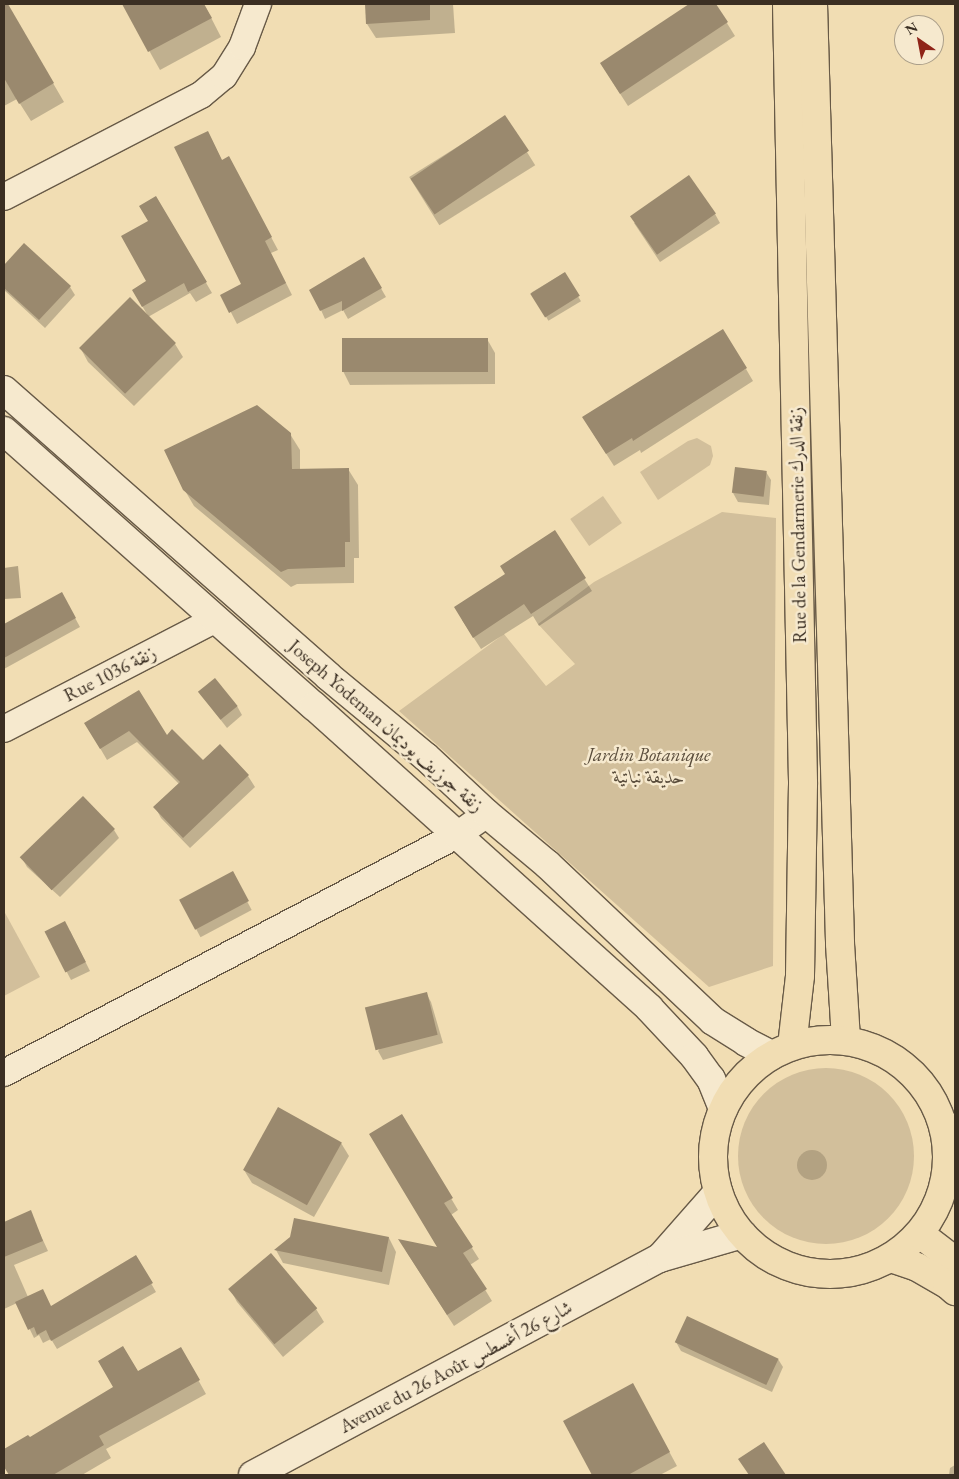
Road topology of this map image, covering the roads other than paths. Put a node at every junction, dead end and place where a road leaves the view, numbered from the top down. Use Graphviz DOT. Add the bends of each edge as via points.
graph roads {
  1 [pos="258,4"];
  2 [pos="786,4"];
  3 [pos="813,4"];
  4 [pos="4,197"];
  5 [pos="4,390"];
  6 [pos="4,431"];
  7 [pos="216,619"];
  8 [pos="4,729"];
  9 [pos="487,814"];
  10 [pos="457,835"];
  11 [pos="846,1040"];
  12 [pos="782,1051"];
  13 [pos="4,1073"];
  14 [pos="723,1109"];
  15 [pos="949,1128"];
  16 [pos="951,1174"];
  17 [pos="718,1192"];
  18 [pos="742,1234"];
  19 [pos="920,1234"];
  20 [pos="660,1258"];
  21 [pos="891,1258"];
  22 [pos="955,1261"];
  23 [pos="955,1291"];
  24 [pos="261,1473"];
  1 -- 4 [label="street" via="242,47 224,76 201,95"];
  2 -- 12 [label="main road, Rue de la Gendarmerie زنقة الدرك" via="803,784 800,976"];
  3 -- 11 [label="main road, Rue de la Gendarmerie زنقة الدرك" via="840,944"];
  5 -- 9 [label="street, Joseph Yodeman زنقة جوزيف يوديمان" via="328,676 426,757"];
  6 -- 7 [label="street, Joseph Yodeman زنقة جوزيف يوديمان"];
  7 -- 8 [label="street, Rue 1036 زنقة"];
  7 -- 10 [label="street, Joseph Yodeman زنقة جوزيف يوديمان"];
  9 -- 10 [label="street"];
  9 -- 12 [label="street, Joseph Yodeman زنقة جوزيف يوديمان" via="548,864 713,1021 746,1042"];
  10 -- 13 [label="street"];
  10 -- 14 [label="street, Joseph Yodeman زنقة جوزيف يوديمان" via="649,1008 711,1079"];
  11 -- 12 [label="main road" via="831,1039"];
  11 -- 15 [label="main road" via="888,1054 909,1069 924,1084"];
  12 -- 14 [label="main road" via="743,1078"];
  14 -- 17 [label="main road" via="715,1132 712,1162"];
  15 -- 16 [label="main road"];
  16 -- 19 [label="main road"];
  17 -- 18 [label="main road" via="730,1220"];
  17 -- 20 [label="street, Avenue du 26 Août شارع 26 أغسطس"];
  18 -- 20 [label="street, Avenue du 26 Août شارع 26 أغسطس"];
  18 -- 21 [label="main road" via="768,1257 790,1268 813,1273 837,1275 861,1271"];
  19 -- 21 [label="main road"];
  19 -- 22 [label="main road"];
  20 -- 24 [label="street, Avenue du 26 Août شارع 26 أغسطس"];
  21 -- 23 [label="main road" via="917,1267"];
}
